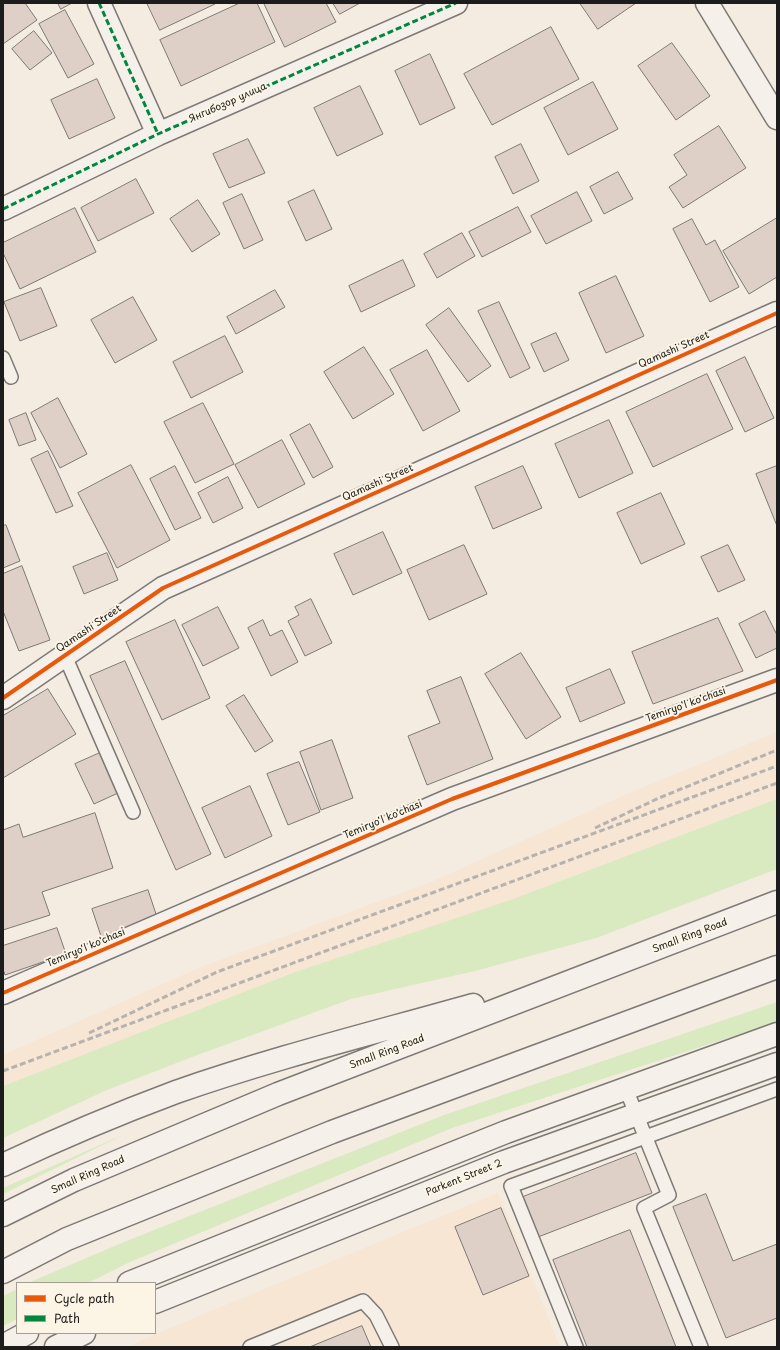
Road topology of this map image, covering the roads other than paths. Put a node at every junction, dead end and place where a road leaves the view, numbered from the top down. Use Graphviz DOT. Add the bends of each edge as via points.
graph roads {
  1 [pos="99,3"];
  2 [pos="456,3"];
  3 [pos="707,3"];
  4 [pos="777,118"];
  5 [pos="158,134"];
  6 [pos="3,209"];
  7 [pos="777,313"];
  8 [pos="3,358"];
  9 [pos="11,377"];
  10 [pos="65,656"];
  11 [pos="777,680"];
  12 [pos="3,698"];
  13 [pos="133,812"];
  14 [pos="777,902"];
  15 [pos="777,967"];
  16 [pos="603,969"];
  17 [pos="3,993"];
  18 [pos="777,1034"];
  19 [pos="777,1064"];
  20 [pos="777,1088"];
  21 [pos="626,1089"];
  22 [pos="637,1114"];
  23 [pos="3,1165"];
  24 [pos="3,1214"];
  25 [pos="3,1272"];
  26 [pos="131,1282"];
  27 [pos="156,1302"];
  28 [pos="25,1334"];
  29 [pos="82,1334"];
  30 [pos="3,1346"];
  31 [pos="56,1347"];
  32 [pos="250,1347"];
  33 [pos="392,1347"];
  34 [pos="576,1347"];
  35 [pos="701,1347"];
  1 -- 5 [label="main road"];
  2 -- 5 [label="main road, Янгибозор улица"];
  3 -- 4 [label="main road"];
  5 -- 6 [label="main road, Янгибозор улица"];
  7 -- 10 [label="main road, Qamashi Street" via="163,588"];
  8 -- 9 [label="lane"];
  10 -- 12 [label="main road, Qamashi Street"];
  10 -- 13 [label="lane"];
  11 -- 17 [label="main road, Temiryo'l ko'chasi" via="452,799"];
  14 -- 16 [label="main road, Small Ring Road"];
  15 -- 25 [label="main road" via="332,1132 67,1238"];
  16 -- 23 [label="main road" via="239,1072 117,1114"];
  16 -- 24 [label="main road, Small Ring Road" via="278,1094 74,1180"];
  18 -- 21 [label="main road"];
  19 -- 22 [label="main road, Parkent Street 2"];
  20 -- 34 [label="lane" via="511,1186"];
  21 -- 22 [label="lane"];
  21 -- 26 [label="main road" via="506,1132"];
  22 -- 27 [label="main road, Parkent Street 2" via="504,1162"];
  22 -- 35 [label="lane" via="669,1195 644,1208"];
  28 -- 30 [label="main road"];
  29 -- 31 [label="main road"];
  32 -- 33 [label="lane" via="363,1301 376,1315"];
}
